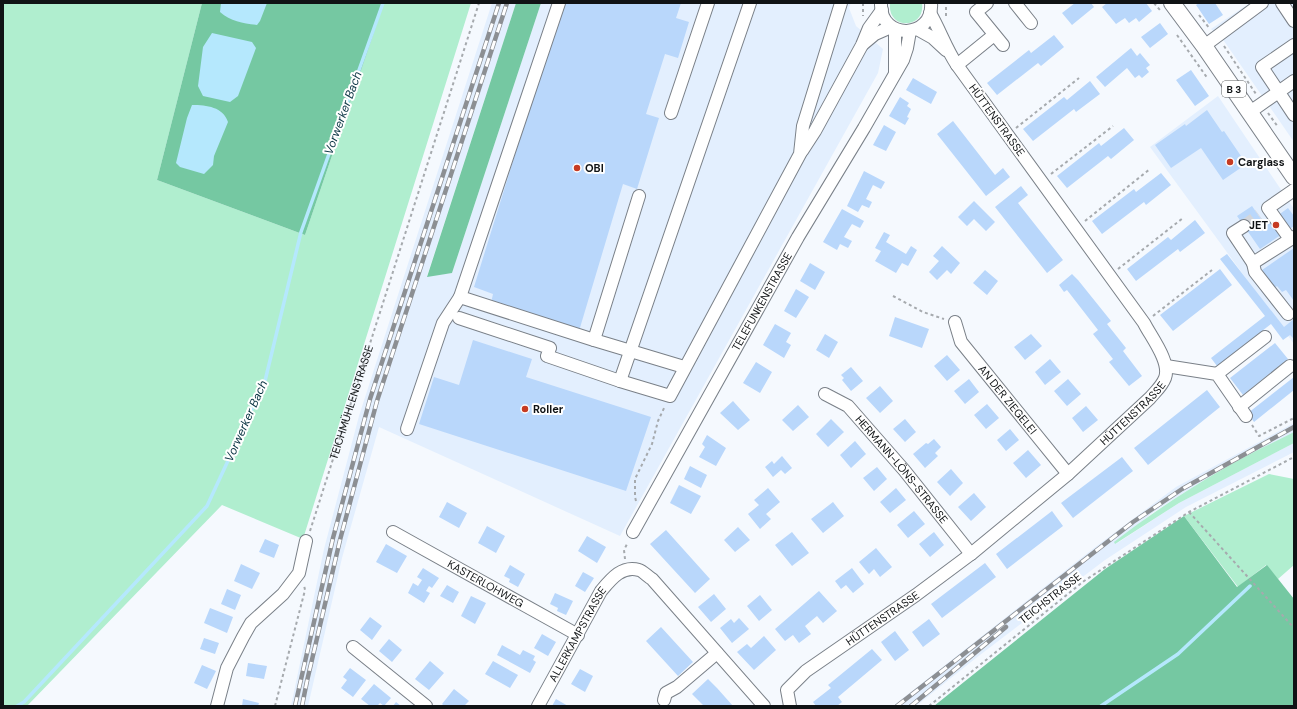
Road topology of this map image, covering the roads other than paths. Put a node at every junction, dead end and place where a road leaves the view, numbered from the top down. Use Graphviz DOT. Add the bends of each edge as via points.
graph roads {
  1 [pos="559,3"];
  2 [pos="708,3"];
  3 [pos="750,3"];
  4 [pos="841,3"];
  5 [pos="987,3"];
  6 [pos="1014,3"];
  7 [pos="1172,3"];
  8 [pos="1262,3"];
  9 [pos="1282,3"];
  10 [pos="882,7"];
  11 [pos="930,8"];
  12 [pos="1294,21"];
  13 [pos="1031,23"];
  14 [pos="893,28"];
  15 [pos="913,30"];
  16 [pos="994,35"];
  17 [pos="1210,41"];
  18 [pos="862,45"];
  19 [pos="1003,45"];
  20 [pos="1294,45"];
  21 [pos="949,52"];
  22 [pos="957,65"];
  23 [pos="895,72"];
  24 [pos="1294,81"];
  25 [pos="1279,92"];
  26 [pos="1256,108"];
  27 [pos="671,113"];
  28 [pos="1294,115"];
  29 [pos="800,154"];
  30 [pos="1291,167"];
  31 [pos="1294,190"];
  32 [pos="639,196"];
  33 [pos="1244,226"];
  34 [pos="1292,238"];
  35 [pos="1253,263"];
  36 [pos="460,296"];
  37 [pos="1288,314"];
  38 [pos="459,318"];
  39 [pos="955,322"];
  40 [pos="1265,336"];
  41 [pos="594,340"];
  42 [pos="630,351"];
  43 [pos="1166,366"];
  44 [pos="1290,366"];
  45 [pos="684,367"];
  46 [pos="1217,374"];
  47 [pos="620,381"];
  48 [pos="825,394"];
  49 [pos="407,429"];
  50 [pos="1068,474"];
  51 [pos="393,532"];
  52 [pos="633,532"];
  53 [pos="306,541"];
  54 [pos="971,554"];
  55 [pos="578,635"];
  56 [pos="353,647"];
  57 [pos="717,653"];
  58 [pos="664,700"];
  59 [pos="217,706"];
  60 [pos="426,706"];
  61 [pos="538,706"];
  62 [pos="764,706"];
  63 [pos="790,706"];
  1 -- 36 [label="street"];
  2 -- 27 [label="street"];
  3 -- 42 [label="street"];
  4 -- 29 [label="street" via="803,126"];
  5 -- 16 [label="street" via="976,12"];
  6 -- 13 [label="street"];
  7 -- 17 [label="main road, B 3"];
  8 -- 17 [label="street"];
  9 -- 12 [label="street"];
  10 -- 14 [label="street, TELEFUNKENSTRASSE" via="886,22"];
  10 -- 18 [label="street"];
  11 -- 15 [label="street, TELEFUNKENSTRASSE" via="927,20"];
  11 -- 21 [label="street, TELEFUNKENSTRASSE"];
  14 -- 15 [label="street" via="902,31"];
  14 -- 18 [label="street" via="875,34"];
  14 -- 23 [label="street, TELEFUNKENSTRASSE"];
  15 -- 21 [label="street" via="932,38"];
  15 -- 23 [label="street, TELEFUNKENSTRASSE" via="903,60"];
  16 -- 19 [label="street"];
  16 -- 22 [label="street"];
  17 -- 26 [label="main road, B 3"];
  18 -- 29 [label="street"];
  20 -- 25 [label="street" via="1262,67"];
  21 -- 22 [label="street, HÜTTENSTRASSE"];
  22 -- 43 [label="street, HÜTTENSTRASSE" via="1144,323"];
  23 -- 52 [label="street, TELEFUNKENSTRASSE" via="798,237"];
  24 -- 25 [label="street"];
  25 -- 26 [label="street"];
  25 -- 28 [label="street"];
  26 -- 30 [label="main road, B 3"];
  29 -- 45 [label="street"];
  31 -- 34 [label="street" via="1263,212"];
  32 -- 41 [label="street"];
  33 -- 35 [label="street" via="1234,233"];
  34 -- 35 [label="street"];
  35 -- 37 [label="street" via="1255,272"];
  36 -- 41 [label="street"];
  36 -- 49 [label="street" via="443,323"];
  38 -- 47 [label="street" via="550,348 547,356"];
  39 -- 50 [label="street, AN DER ZIEGELEI" via="962,342"];
  40 -- 46 [label="street"];
  41 -- 42 [label="street"];
  42 -- 45 [label="street"];
  42 -- 47 [label="street"];
  43 -- 46 [label="street"];
  43 -- 50 [label="street, HÜTTENSTRASSE" via="1161,386"];
  44 -- 46 [label="street" via="1242,411"];
  45 -- 47 [label="street" via="670,396"];
  48 -- 54 [label="street, HERMANN-LÖNS-STRASSE" via="848,406 904,470"];
  50 -- 54 [label="street, HÜTTENSTRASSE"];
  51 -- 55 [label="street, KASTERLOHWEG"];
  53 -- 59 [label="street" via="299,573 283,594 252,623 227,668"];
  54 -- 63 [label="street, HÜTTENSTRASSE" via="806,671 788,690"];
  55 -- 57 [label="street, ALLERKAMPSTRASSE" via="602,590 614,576 625,570 639,570 652,579"];
  55 -- 61 [label="street, ALLERKAMPSTRASSE"];
  56 -- 60 [label="street"];
  57 -- 58 [label="street" via="677,687 666,693"];
  57 -- 62 [label="street"];
}
